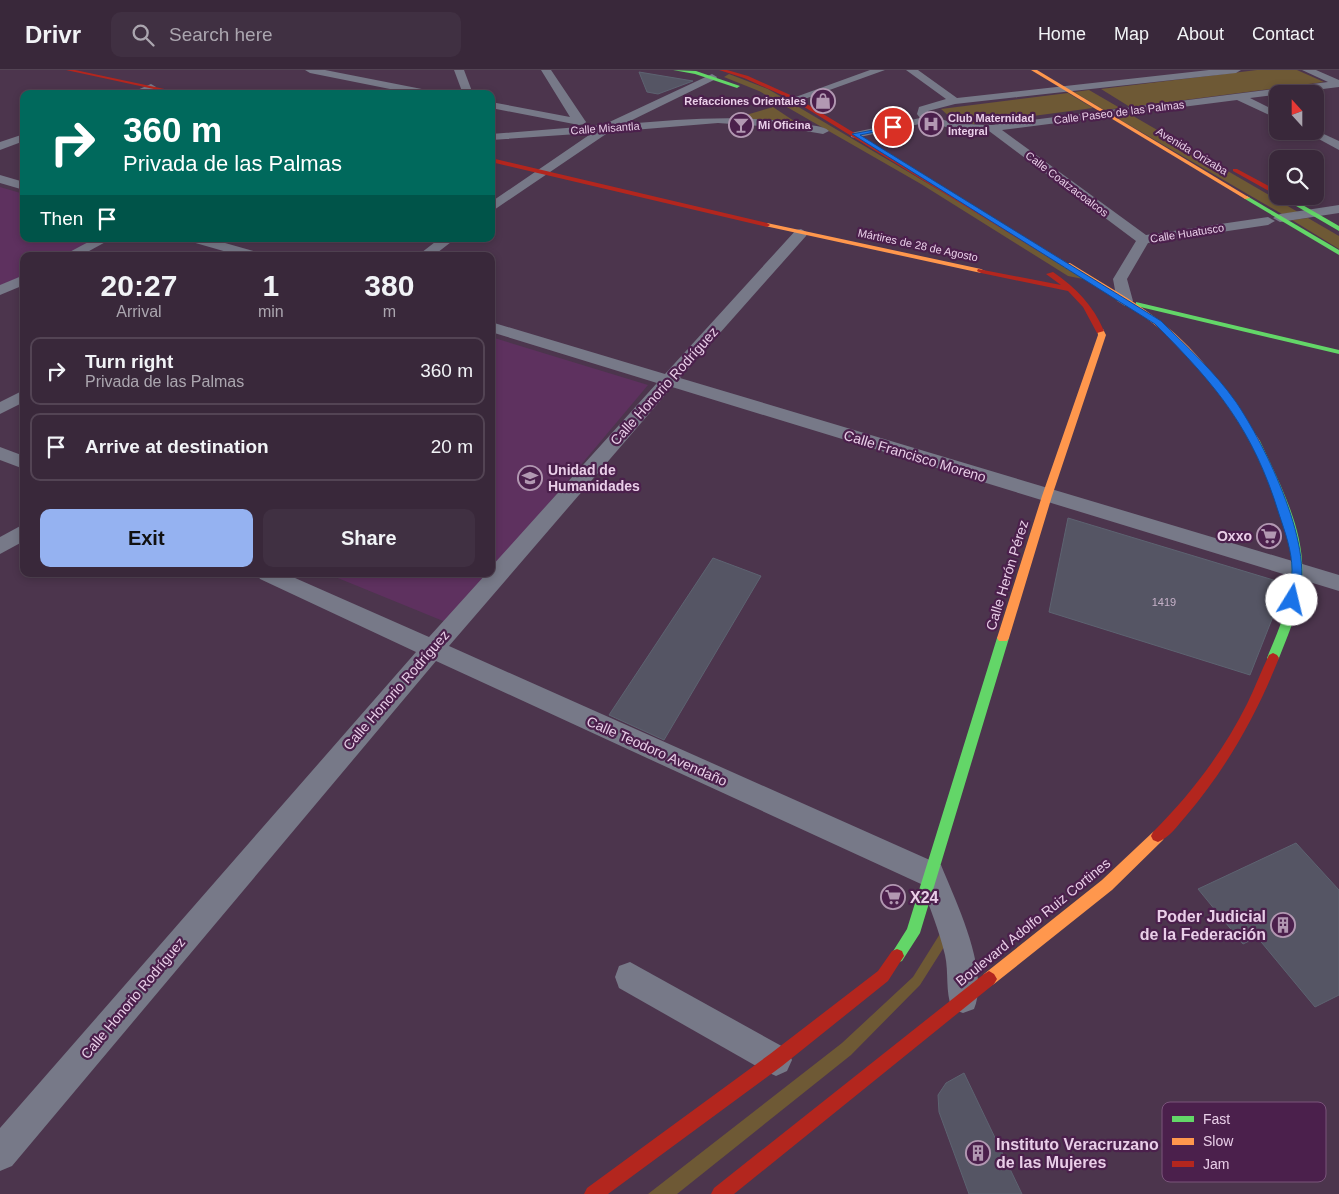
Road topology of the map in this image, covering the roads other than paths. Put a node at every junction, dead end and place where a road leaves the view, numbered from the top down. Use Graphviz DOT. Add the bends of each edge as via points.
graph roads {
  1 [pos="68,70"];
  2 [pos="310,70"];
  3 [pos="369,70"];
  4 [pos="459,70"];
  5 [pos="546,70"];
  6 [pos="675,70"];
  7 [pos="880,70"];
  8 [pos="911,70"];
  9 [pos="1033,70"];
  10 [pos="1183,70"];
  11 [pos="1236,70"];
  12 [pos="1307,70"];
  13 [pos="722,72"];
  14 [pos="827,74"];
  15 [pos="1068,74"];
  16 [pos="1194,75"];
  17 [pos="369,81"];
  18 [pos="841,84"];
  19 [pos="1339,84"];
  20 [pos="151,87"];
  21 [pos="1090,87"];
  22 [pos="143,90"];
  23 [pos="166,90"];
  24 [pos="413,90"];
  25 [pos="466,90"];
  26 [pos="1066,90"];
  27 [pos="1239,97"];
  28 [pos="765,99"];
  29 [pos="794,99"];
  30 [pos="954,101"];
  31 [pos="495,106"];
  32 [pos="1130,110"];
  33 [pos="748,111"];
  34 [pos="790,112"];
  35 [pos="1269,112"];
  36 [pos="1106,113"];
  37 [pos="718,120"];
  38 [pos="930,120"];
  39 [pos="1148,120"];
  40 [pos="578,122"];
  41 [pos="608,127"];
  42 [pos="992,128"];
  43 [pos="827,134"];
  44 [pos="855,134"];
  45 [pos="495,137"];
  46 [pos="20,138"];
  47 [pos="1324,138"];
  48 [pos="0,146"];
  49 [pos="1339,146"];
  50 [pos="495,161"];
  51 [pos="1226,164"];
  52 [pos="542,172"];
  53 [pos="0,179"];
  54 [pos="20,185"];
  55 [pos="1269,189"];
  56 [pos="495,205"];
  57 [pos="1298,205"];
  58 [pos="1339,209"];
  59 [pos="1313,214"];
  60 [pos="1274,219"];
  61 [pos="1339,229"];
  62 [pos="802,234"];
  63 [pos="1143,240"];
  64 [pos="98,242"];
  65 [pos="207,242"];
  66 [pos="444,242"];
  67 [pos="77,252"];
  68 [pos="241,252"];
  69 [pos="430,252"];
  70 [pos="1339,253"];
  71 [pos="1043,270"];
  72 [pos="20,281"];
  73 [pos="1076,290"];
  74 [pos="0,291"];
  75 [pos="1125,301"];
  76 [pos="495,328"];
  77 [pos="1339,352"];
  78 [pos="667,380"];
  79 [pos="20,397"];
  80 [pos="0,409"];
  81 [pos="0,453"];
  82 [pos="20,461"];
  83 [pos="1047,496"];
  84 [pos="20,534"];
  85 [pos="0,547"];
  86 [pos="1297,570"];
  87 [pos="495,576"];
  88 [pos="274,577"];
  89 [pos="494,577"];
  90 [pos="1339,582"];
  91 [pos="431,649"];
  92 [pos="931,875"];
  93 [pos="630,977"];
  94 [pos="963,998"];
  95 [pos="776,1060"];
  96 [pos="0,1154"];
  97 [pos="592,1194"];
  98 [pos="720,1194"];
  1 -- 20 [label="main road"];
  2 -- 17 [label="street"];
  3 -- 17 [label="street"];
  4 -- 25 [label="street"];
  5 -- 40 [label="street"];
  6 -- 13 [label="main road, Boulevard Adolfo Ruiz Cortines"];
  7 -- 18 [label="street"];
  8 -- 30 [label="street"];
  9 -- 26 [label="main road, Avenida Orizaba"];
  10 -- 16 [label="street"];
  11 -- 16 [label="street"];
  12 -- 19 [label="street"];
  13 -- 28 [label="main road, Boulevard Adolfo Ruiz Cortines"];
  13 -- 29 [label="main road, Boulevard Adolfo Ruiz Cortines" via="759,82"];
  13 -- 41 [label="street"];
  14 -- 18 [label="street"];
  15 -- 21 [label="main road, Avenida Orizaba"];
  16 -- 21 [label="street"];
  17 -- 24 [label="street"];
  18 -- 29 [label="street"];
  19 -- 27 [label="street, Calle Paseo de las Palmas"];
  20 -- 22 [label="street"];
  20 -- 23 [label="main road"];
  21 -- 26 [label="street"];
  21 -- 32 [label="main road, Avenida Orizaba"];
  26 -- 30 [label="street"];
  26 -- 36 [label="main road, Avenida Orizaba"];
  27 -- 32 [label="street, Calle Paseo de las Palmas"];
  27 -- 35 [label="street"];
  29 -- 44 [label="main road, Boulevard Adolfo Ruiz Cortines"];
  30 -- 38 [label="street" via="923,109 922,114"];
  31 -- 40 [label="street"];
  32 -- 36 [label="street, Calle Paseo de las Palmas"];
  32 -- 39 [label="main road, Avenida Orizaba"];
  33 -- 37 [label="street, Calle Misantla"];
  34 -- 43 [label="main road"];
  36 -- 42 [label="street, Calle Paseo de las Palmas"];
  36 -- 60 [label="main road, Avenida Orizaba"];
  37 -- 41 [label="street, Calle Misantla"];
  37 -- 43 [label="street, Calle Misantla" via="788,125"];
  38 -- 42 [label="street, Calle Paseo de las Palmas" via="949,126"];
  38 -- 44 [label="street"];
  40 -- 41 [label="street"];
  41 -- 45 [label="street, Calle Misantla"];
  41 -- 52 [label="street"];
  42 -- 63 [label="street, Calle Coatzacoalcos"];
  44 -- 75 [label="main road, Boulevard Adolfo Ruiz Cortines"];
  46 -- 48 [label="street"];
  47 -- 49 [label="street"];
  50 -- 52 [label="main road, Mártires de 28 de Agosto"];
  51 -- 55 [label="main road, Avenida Orizaba"];
  52 -- 56 [label="street"];
  52 -- 62 [label="main road, Mártires de 28 de Agosto"];
  53 -- 54 [label="street"];
  57 -- 59 [label="main road"];
  58 -- 59 [label="street, Calle Huatusco"];
  59 -- 60 [label="street, Calle Huatusco"];
  59 -- 61 [label="main road"];
  60 -- 63 [label="street, Calle Huatusco"];
  60 -- 70 [label="main road, Avenida Orizaba"];
  62 -- 73 [label="main road, Mártires de 28 de Agosto"];
  62 -- 78 [label="street, Calle Honorio Rodríguez"];
  63 -- 75 [label="street, Calle Huatusco" via="1120,279"];
  64 -- 67 [label="street"];
  65 -- 68 [label="street"];
  66 -- 69 [label="street"];
  71 -- 73 [label="main road"];
  72 -- 74 [label="street"];
  73 -- 75 [label="main road, Mártires de 28 de Agosto"];
  73 -- 83 [label="main road, Calle Herón Pérez" via="1095,314 1102,335"];
  75 -- 77 [label="main road, Mártires de 28 de Agosto"];
  75 -- 86 [label="main road, Boulevard Adolfo Ruiz Cortines" via="1158,323 1198,362 1231,402 1255,440 1276,489 1293,542"];
  76 -- 78 [label="street, Calle Francisco Moreno"];
  78 -- 83 [label="street, Calle Francisco Moreno"];
  78 -- 87 [label="street, Calle Honorio Rodríguez"];
  79 -- 80 [label="street"];
  81 -- 82 [label="street"];
  83 -- 86 [label="street, Calle Francisco Moreno"];
  83 -- 92 [label="main road, Calle Herón Pérez"];
  84 -- 85 [label="street"];
  86 -- 90 [label="street, Calle Francisco Moreno"];
  86 -- 94 [label="main road, Boulevard Adolfo Ruiz Cortines" via="1290,614 1265,680 1233,743 1178,817 1107,885"];
  88 -- 91 [label="street, Calle Teodoro Avendaño"];
  89 -- 91 [label="street, Calle Honorio Rodríguez"];
  91 -- 92 [label="street, Calle Teodoro Avendaño"];
  91 -- 96 [label="street, Calle Honorio Rodríguez"];
  92 -- 94 [label="street" via="960,957"];
  92 -- 95 [label="main road" via="913,933 883,976"];
  93 -- 95 [label="street"];
  94 -- 98 [label="main road, Boulevard Adolfo Ruiz Cortines"];
  95 -- 97 [label="main road"];
}
